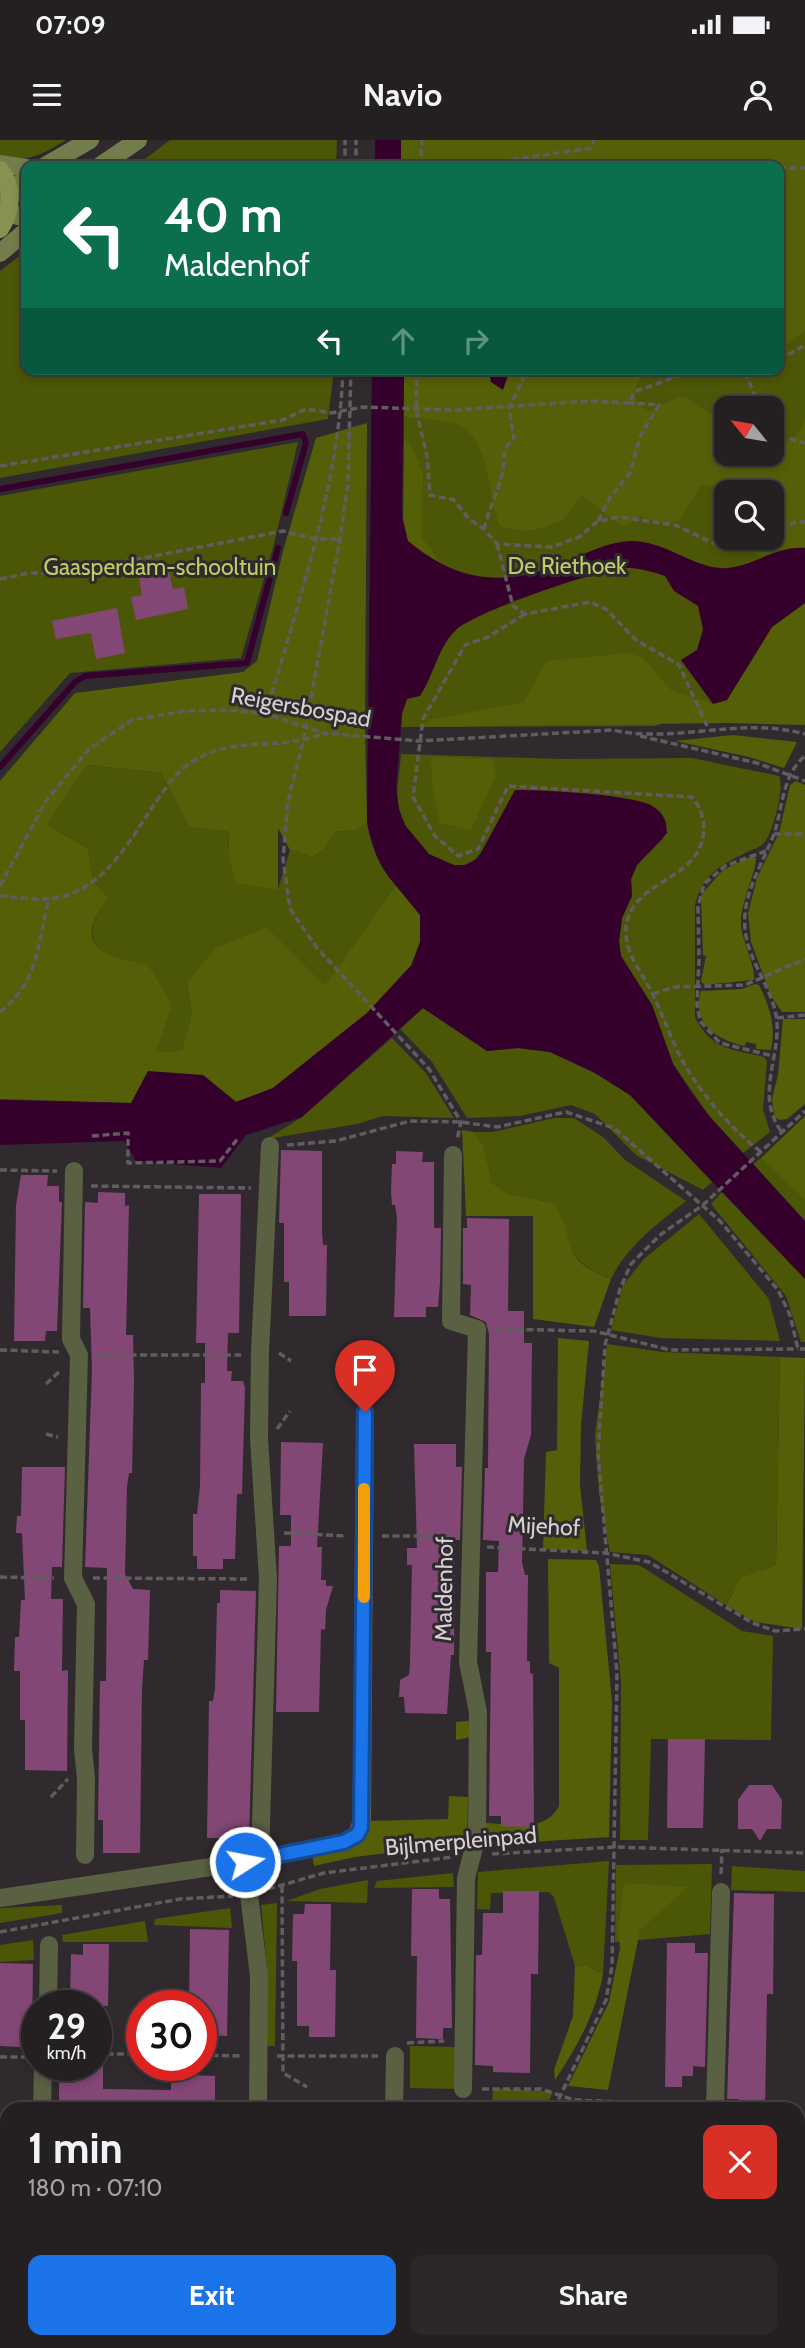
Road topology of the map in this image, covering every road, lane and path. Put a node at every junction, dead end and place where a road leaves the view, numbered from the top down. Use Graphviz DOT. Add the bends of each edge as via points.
graph roads {
  1 [pos="90,140"];
  2 [pos="138,140"];
  3 [pos="345,140"];
  4 [pos="356,140"];
  5 [pos="423,140"];
  6 [pos="594,140"];
  7 [pos="54,161"];
  8 [pos="107,161"];
  9 [pos="345,161"];
  10 [pos="356,161"];
  11 [pos="421,161"];
  12 [pos="504,161"];
  13 [pos="0,164"];
  14 [pos="21,167"];
  15 [pos="784,168"];
  16 [pos="805,168"];
  17 [pos="0,170"];
  18 [pos="21,185"];
  19 [pos="3,208"];
  20 [pos="21,213"];
  21 [pos="21,235"];
  22 [pos="0,254"];
  23 [pos="805,345"];
  24 [pos="784,357"];
  25 [pos="343,375"];
  26 [pos="351,375"];
  27 [pos="417,375"];
  28 [pos="523,375"];
  29 [pos="681,375"];
  30 [pos="746,375"];
  31 [pos="755,396"];
  32 [pos="630,403"];
  33 [pos="509,408"];
  34 [pos="416,409"];
  35 [pos="350,410"];
  36 [pos="342,411"];
  37 [pos="784,437"];
  38 [pos="805,443"];
  39 [pos="0,466"];
  40 [pos="598,521"];
  41 [pos="805,522"];
  42 [pos="484,529"];
  43 [pos="784,529"];
  44 [pos="316,539"];
  45 [pos="340,539"];
  46 [pos="497,544"];
  47 [pos="714,544"];
  48 [pos="0,579"];
  49 [pos="526,614"];
  50 [pos="266,714"];
  51 [pos="305,727"];
  52 [pos="708,728"];
  53 [pos="323,733"];
  54 [pos="805,734"];
  55 [pos="638,735"];
  56 [pos="303,741"];
  57 [pos="419,741"];
  58 [pos="805,756"];
  59 [pos="789,775"];
  60 [pos="805,781"];
  61 [pos="774,834"];
  62 [pos="805,834"];
  63 [pos="766,850"];
  64 [pos="0,886"];
  65 [pos="0,896"];
  66 [pos="49,899"];
  67 [pos="805,959"];
  68 [pos="761,979"];
  69 [pos="697,988"];
  70 [pos="653,994"];
  71 [pos="0,1012"];
  72 [pos="805,1015"];
  73 [pos="777,1018"];
  74 [pos="773,1056"];
  75 [pos="805,1111"];
  76 [pos="461,1122"];
  77 [pos="781,1131"];
  78 [pos="92,1136"];
  79 [pos="239,1138"];
  80 [pos="270,1146"];
  81 [pos="760,1151"];
  82 [pos="453,1155"];
  83 [pos="0,1170"];
  84 [pos="74,1178"];
  85 [pos="267,1188"];
  86 [pos="703,1205"];
  87 [pos="477,1329"];
  88 [pos="608,1336"];
  89 [pos="798,1349"];
  90 [pos="805,1349"];
  91 [pos="0,1350"];
  92 [pos="260,1352"];
  93 [pos="79,1355"];
  94 [pos="291,1361"];
  95 [pos="365,1412"];
  96 [pos="264,1532"];
  97 [pos="364,1537"];
  98 [pos="470,1541"];
  99 [pos="605,1553"];
  100 [pos="0,1577"];
  101 [pos="73,1578"];
  102 [pos="268,1579"];
  103 [pos="805,1629"];
  104 [pos="615,1847"];
  105 [pos="722,1849"];
  106 [pos="805,1853"];
  107 [pos="473,1855"];
  108 [pos="85,1856"];
  109 [pos="253,1861"];
  110 [pos="282,1886"];
  111 [pos="721,1892"];
  112 [pos="251,1893"];
  113 [pos="0,1898"];
  114 [pos="0,1932"];
  115 [pos="49,1945"];
  116 [pos="48,1990"];
  117 [pos="464,2041"];
  118 [pos="217,2055"];
  119 [pos="258,2055"];
  120 [pos="284,2056"];
  121 [pos="395,2056"];
  122 [pos="0,2057"];
  123 [pos="21,2059"];
  124 [pos="40,2081"];
  125 [pos="307,2087"];
  126 [pos="463,2089"];
  127 [pos="560,2095"];
  128 [pos="41,2102"];
  129 [pos="258,2102"];
  130 [pos="394,2102"];
  131 [pos="557,2102"];
  132 [pos="623,2102"];
  133 [pos="715,2102"];
  1 -- 7 [label="main road"];
  2 -- 8 [label="main road"];
  3 -- 9 [label="path"];
  4 -- 10 [label="path"];
  5 -- 11 [label="path"];
  6 -- 12 [label="path" via="592,148"];
  13 -- 14 [label="main road"];
  15 -- 16 [label="path"];
  17 -- 19 [label="main road"];
  18 -- 19 [label="main road"];
  19 -- 20 [label="main road"];
  21 -- 22 [label="main road"];
  23 -- 24 [label="path"];
  25 -- 36 [label="path"];
  26 -- 35 [label="path"];
  27 -- 34 [label="path"];
  28 -- 33 [label="path"];
  29 -- 32 [label="path" via="634,392"];
  30 -- 31 [label="path"];
  32 -- 33 [label="path" via="591,401"];
  32 -- 40 [label="path" via="659,405 640,437 630,474"];
  33 -- 34 [label="path"];
  33 -- 42 [label="path" via="514,438 502,456 503,468"];
  34 -- 35 [label="path"];
  34 -- 42 [label="path" via="430,495 454,500"];
  35 -- 36 [label="path"];
  35 -- 45 [label="path" via="348,483"];
  36 -- 39 [label="path" via="306,409 283,420"];
  36 -- 44 [label="path"];
  37 -- 38 [label="path"];
  40 -- 46 [label="path" via="579,537 551,547"];
  40 -- 47 [label="path" via="620,517 675,525"];
  41 -- 43 [label="path"];
  42 -- 46 [label="path"];
  44 -- 45 [label="path"];
  44 -- 48 [label="path" via="283,531 66,573"];
  44 -- 50 [label="path"];
  45 -- 51 [label="path"];
  46 -- 49 [label="path" via="513,606"];
  49 -- 52 [label="path" via="590,602 606,609 636,640 679,665"];
  49 -- 57 [label="path" via="465,645 423,719"];
  50 -- 51 [label="path, Reigersbospad"];
  50 -- 64 [label="path, Reigersbospad" via="184,710 132,720 89,749 46,801"];
  51 -- 53 [label="path, Reigersbospad"];
  51 -- 56 [label="path"];
  52 -- 54 [label="path, Reigersbospad" via="779,727"];
  52 -- 55 [label="path, Reigersbospad"];
  53 -- 56 [label="path"];
  53 -- 57 [label="path, Reigersbospad"];
  55 -- 57 [label="path, Reigersbospad" via="614,730"];
  55 -- 59 [label="path"];
  56 -- 66 [label="path" via="232,745 189,764 160,795 114,864 83,888"];
  56 -- 76 [label="path" via="288,801 283,859 290,909 317,948 429,1069"];
  57 -- 70 [label="path" via="413,797 435,836 458,856 478,849 508,786 692,797 702,808 705,824 695,857 644,895 626,924 627,950"];
  58 -- 59 [label="path"];
  59 -- 60 [label="path"];
  59 -- 61 [label="path"];
  61 -- 62 [label="path"];
  61 -- 63 [label="path"];
  63 -- 68 [label="path" via="745,910 745,935"];
  63 -- 69 [label="path" via="725,866 704,884 698,907"];
  65 -- 66 [label="path"];
  66 -- 71 [label="path" via="31,975 14,1001"];
  67 -- 68 [label="path"];
  68 -- 69 [label="path"];
  68 -- 73 [label="path"];
  69 -- 70 [label="path" via="674,987"];
  69 -- 74 [label="path" via="700,1021 708,1034 720,1043"];
  70 -- 81 [label="path" via="688,1071 741,1137"];
  72 -- 73 [label="path"];
  73 -- 74 [label="path"];
  74 -- 77 [label="path" via="768,1105"];
  75 -- 77 [label="path"];
  76 -- 80 [label="path" via="410,1121 336,1141"];
  76 -- 82 [label="path"];
  76 -- 86 [label="path" via="497,1127 566,1112 587,1117 614,1128"];
  77 -- 81 [label="path"];
  78 -- 79 [label="path" via="128,1133 128,1163 220,1161"];
  80 -- 85 [label="street"];
  81 -- 86 [label="path"];
  82 -- 87 [label="street" via="451,1321"];
  83 -- 84 [label="path"];
  84 -- 85 [label="path"];
  84 -- 93 [label="street" via="71,1339"];
  85 -- 92 [label="street"];
  86 -- 88 [label="path" via="660,1235 631,1264"];
  86 -- 89 [label="path" via="778,1290"];
  87 -- 88 [label="path" via="582,1331"];
  87 -- 98 [label="street, Maldenhof"];
  88 -- 89 [label="path" via="670,1350"];
  88 -- 99 [label="path" via="598,1453"];
  89 -- 90 [label="path"];
  91 -- 93 [label="path"];
  92 -- 93 [label="path"];
  92 -- 94 [label="path" via="284,1353"];
  92 -- 96 [label="street"];
  93 -- 101 [label="street"];
  95 -- 97 [label="street"];
  96 -- 97 [label="path, Mijehof"];
  96 -- 102 [label="street"];
  97 -- 98 [label="path, Mijehof" via="460,1535"];
  97 -- 109 [label="street" via="361,1828 344,1842"];
  98 -- 99 [label="path, Mijehof" via="481,1547"];
  98 -- 107 [label="street, Maldenhof" via="468,1661 478,1712"];
  99 -- 103 [label="path, Mijehof" via="649,1562 753,1623 775,1631"];
  99 -- 104 [label="path" via="617,1673"];
  100 -- 101 [label="path"];
  101 -- 102 [label="path"];
  101 -- 108 [label="street" via="86,1604"];
  102 -- 109 [label="street"];
  104 -- 105 [label="path, Bijlmerpleinpad"];
  104 -- 107 [label="path, Bijlmerpleinpad"];
  104 -- 127 [label="path" via="612,1966 606,2000"];
  105 -- 106 [label="path, Bijlmerpleinpad"];
  105 -- 111 [label="path"];
  107 -- 110 [label="path, Bijlmerpleinpad" via="334,1871"];
  107 -- 117 [label="street, Maldenhof" via="466,1878"];
  109 -- 112 [label="street"];
  109 -- 113 [label="street"];
  110 -- 112 [label="path, Bijlmerpleinpad"];
  110 -- 120 [label="path"];
  111 -- 133 [label="street"];
  112 -- 114 [label="path, Bijlmerpleinpad" via="180,1899"];
  112 -- 119 [label="street" via="260,1976"];
  115 -- 116 [label="street"];
  117 -- 121 [label="path" via="409,2041"];
  117 -- 126 [label="street, Maldenhof"];
  118 -- 119 [label="path"];
  119 -- 120 [label="path"];
  119 -- 129 [label="street"];
  120 -- 121 [label="path"];
  120 -- 125 [label="path" via="283,2073"];
  121 -- 130 [label="street"];
  122 -- 123 [label="path"];
  124 -- 128 [label="street"];
  126 -- 127 [label="path" via="541,2089"];
  127 -- 131 [label="path"];
  127 -- 132 [label="path"];
}
